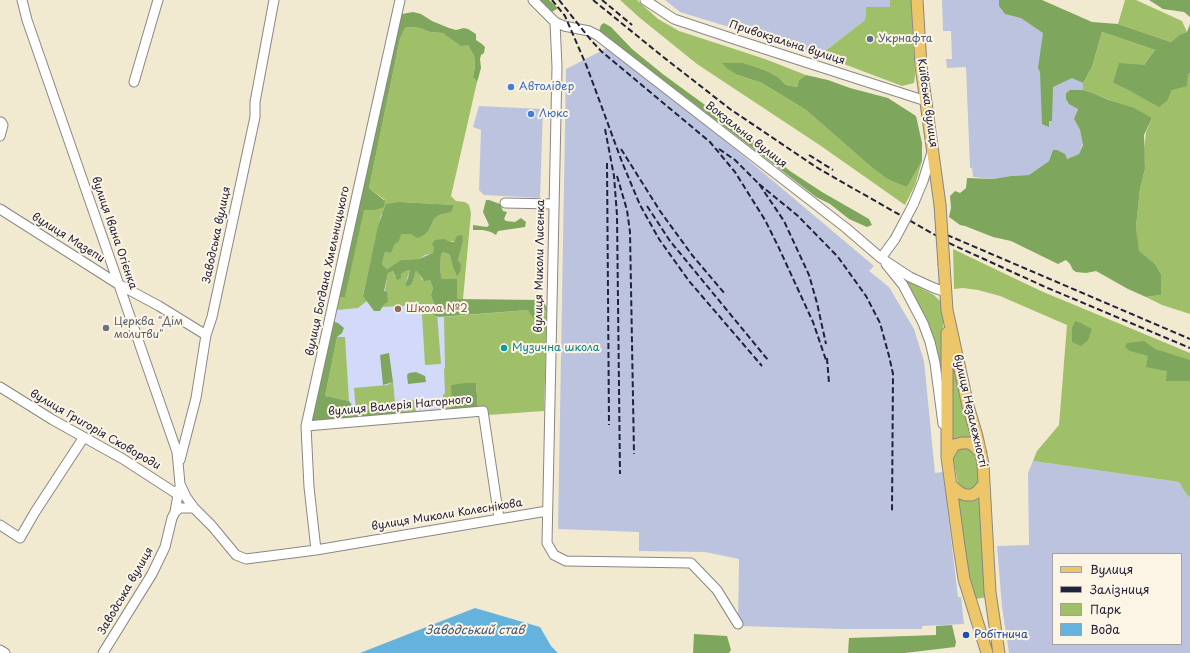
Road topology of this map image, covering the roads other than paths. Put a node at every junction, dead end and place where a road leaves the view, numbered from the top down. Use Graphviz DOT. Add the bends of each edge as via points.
graph roads {
  1 [pos="22,0"];
  2 [pos="158,0"];
  3 [pos="274,0"];
  4 [pos="400,0"];
  5 [pos="533,0"];
  6 [pos="645,0"];
  7 [pos="917,0"];
  8 [pos="556,22"];
  9 [pos="134,82"];
  10 [pos="926,100"];
  11 [pos="1,122"];
  12 [pos="0,136"];
  13 [pos="933,147"];
  14 [pos="505,203"];
  15 [pos="553,204"];
  16 [pos="0,209"];
  17 [pos="881,258"];
  18 [pos="944,265"];
  19 [pos="118,284"];
  20 [pos="946,292"];
  21 [pos="947,310"];
  22 [pos="206,335"];
  23 [pos="0,387"];
  24 [pos="306,426"];
  25 [pos="84,436"];
  26 [pos="981,453"];
  27 [pos="947,457"];
  28 [pos="179,474"];
  29 [pos="180,484"];
  30 [pos="984,485"];
  31 [pos="952,486"];
  32 [pos="177,494"];
  33 [pos="192,508"];
  34 [pos="547,511"];
  35 [pos="175,512"];
  36 [pos="499,518"];
  37 [pos="0,525"];
  38 [pos="316,550"];
  39 [pos="738,624"];
  40 [pos="0,650"];
  41 [pos="4,653"];
  42 [pos="103,653"];
  43 [pos="987,653"];
  44 [pos="999,653"];
  1 -- 19 [label="street, вулиця Івана Огієнка"];
  2 -- 9 [label="street"];
  3 -- 22 [label="street, Заводська вулиця" via="255,102 255,117"];
  4 -- 24 [label="street, вулиця Богдана Хмельницького"];
  5 -- 8 [label="street, Вокзальна вулиця"];
  6 -- 10 [label="street, Привокзальна вулиця" via="674,19"];
  7 -- 10 [label="main road, Київська вулиця"];
  8 -- 15 [label="street, вулиця Миколи Лисенка"];
  8 -- 17 [label="street, Вокзальна вулиця" via="597,35"];
  10 -- 13 [label="main road, Київська вулиця"];
  11 -- 12 [label="street" via="3,125"];
  13 -- 17 [label="street, bridge" via="913,205"];
  13 -- 18 [label="main road, Київська вулиця, bridge"];
  14 -- 15 [label="street"];
  15 -- 34 [label="street, вулиця Миколи Лисенка"];
  16 -- 19 [label="street, вулиця Мазепи"];
  17 -- 20 [label="street, Вокзальна вулиця" via="910,277"];
  17 -- 27 [label="street" via="902,285 923,323 930,342"];
  18 -- 20 [label="main road, вулиця Незалежності"];
  19 -- 22 [label="street, вулиця Мазепи"];
  19 -- 28 [label="street, вулиця Івана Огієнка" via="176,452"];
  20 -- 21 [label="main road, вулиця Незалежності"];
  21 -- 26 [label="main road, вулиця Незалежності"];
  21 -- 27 [label="main road"];
  22 -- 28 [label="street, Заводська вулиця" via="196,398 180,460"];
  23 -- 25 [label="street, вулиця Григорія Сковороди"];
  24 -- 36 [label="street, вулиця Валерія Нагорного" via="483,411"];
  24 -- 38 [label="street, вулиця Богдана Хмельницького"];
  25 -- 32 [label="street, вулиця Григорія Сковороди"];
  25 -- 37 [label="street" via="20,538"];
  26 -- 27 [label="main road" via="970,443 962,443 954,445"];
  26 -- 30 [label="main road, вулиця Незалежності" via="985,474"];
  27 -- 31 [label="main road"];
  28 -- 29 [label="street"];
  29 -- 32 [label="street, Заводська вулиця"];
  29 -- 33 [label="street, вулиця Миколи Колеснікова"];
  30 -- 31 [label="main road" via="972,494 960,493"];
  30 -- 44 [label="main road, вулиця Незалежності" via="990,592"];
  31 -- 43 [label="main road" via="964,580"];
  32 -- 35 [label="street, Заводська вулиця"];
  33 -- 35 [label="street" via="180,508"];
  33 -- 38 [label="street, вулиця Миколи Колеснікова" via="212,526 236,555 246,559"];
  34 -- 36 [label="street, вулиця Миколи Колеснікова"];
  34 -- 39 [label="street" via="547,543 554,555 566,562 691,563 717,590"];
  35 -- 42 [label="street, Заводська вулиця" via="165,548 152,574"];
  36 -- 38 [label="street, вулиця Миколи Колеснікова"];
  40 -- 41 [label="street"];
}
